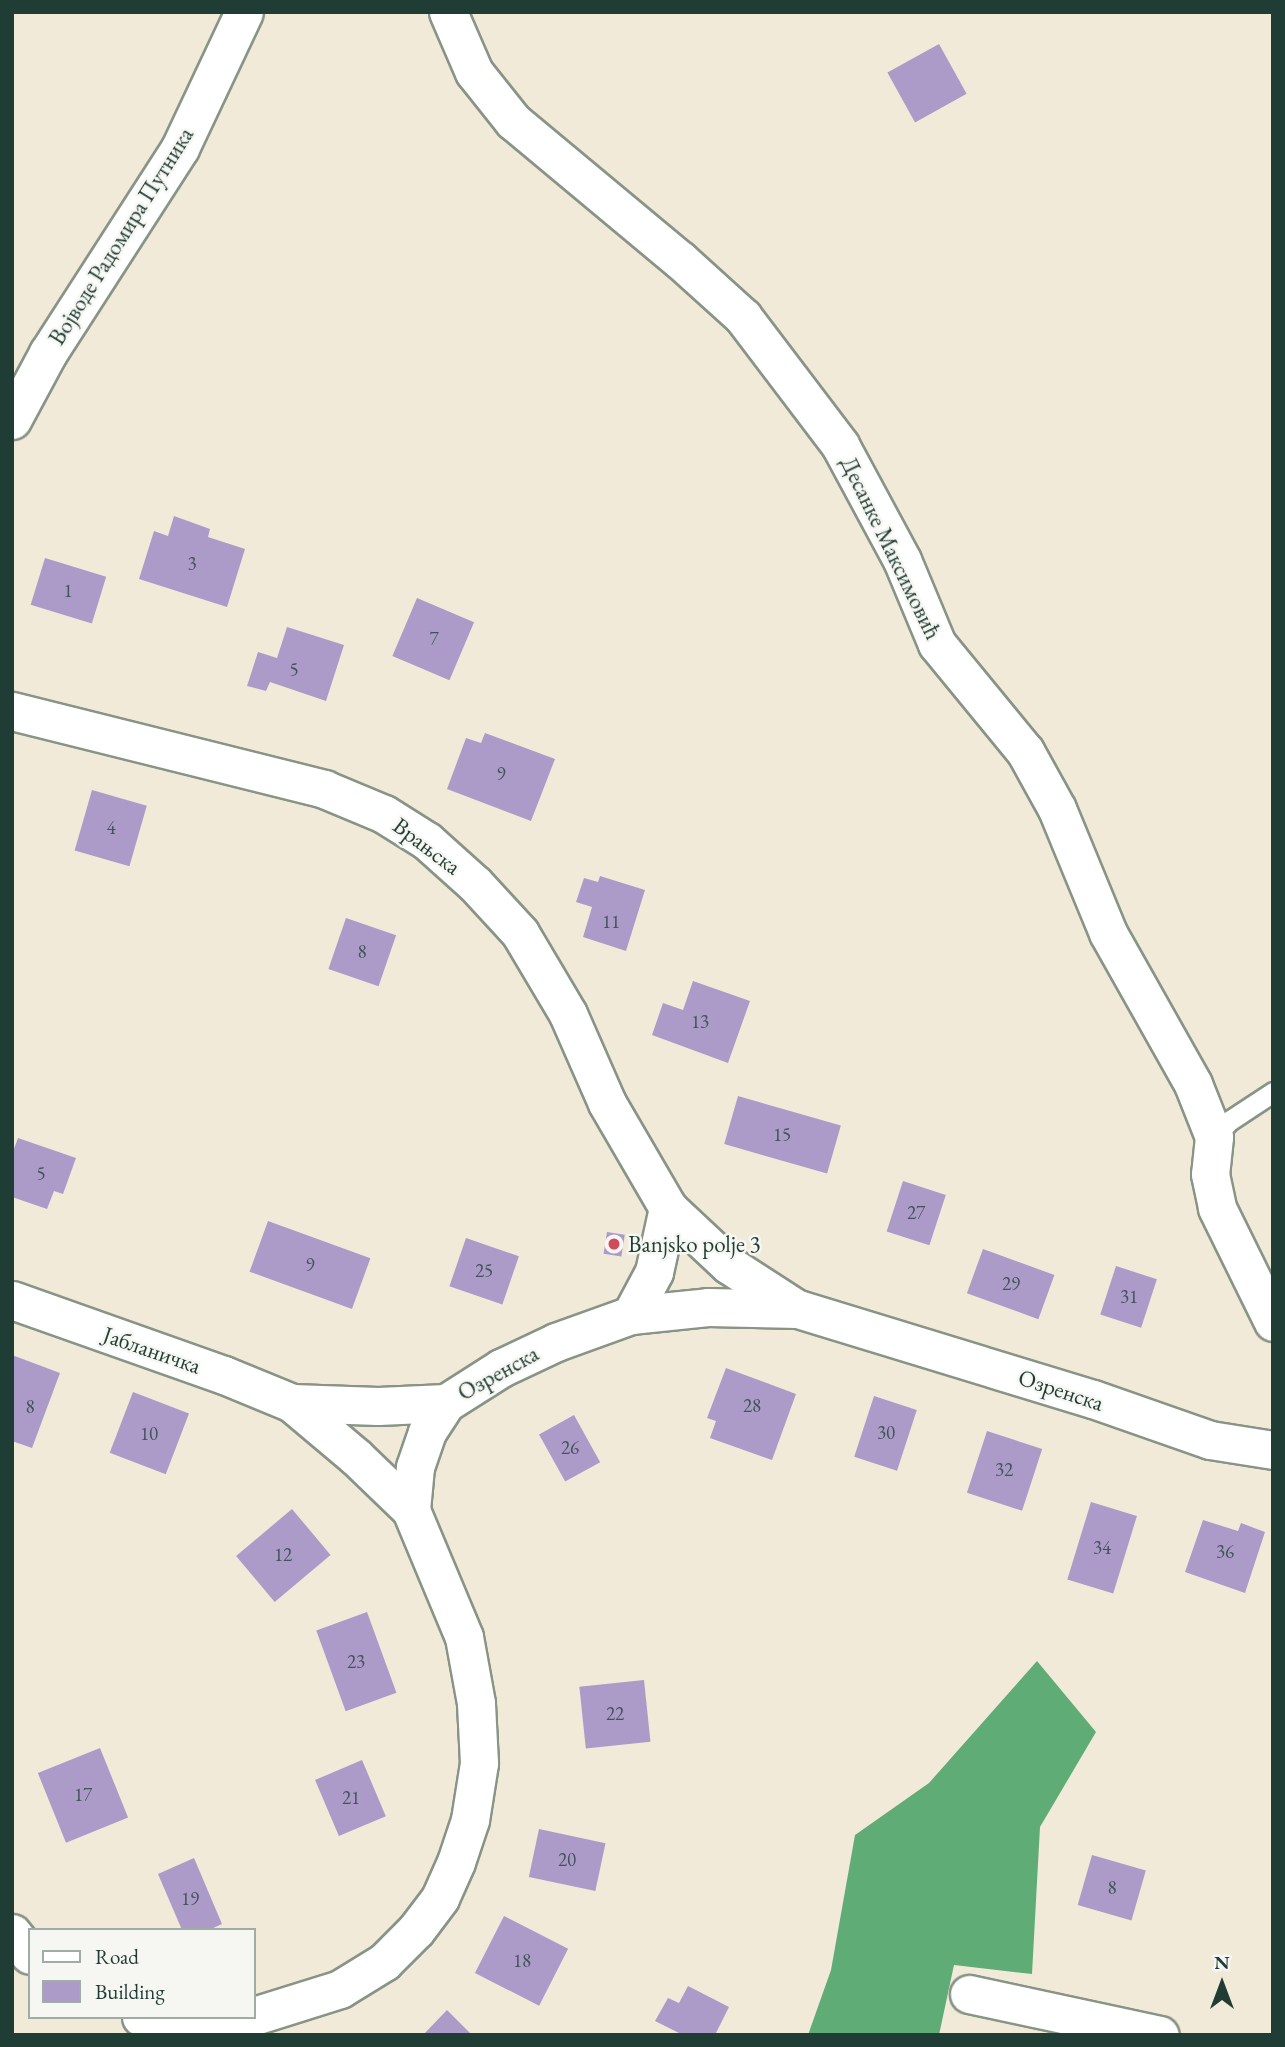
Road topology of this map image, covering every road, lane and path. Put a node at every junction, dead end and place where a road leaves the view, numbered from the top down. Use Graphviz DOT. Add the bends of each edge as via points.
graph roads {
  1 [pos="244,12"];
  2 [pos="449,12"];
  3 [pos="12,419"];
  4 [pos="12,711"];
  5 [pos="1273,1092"];
  6 [pos="1214,1137"];
  7 [pos="668,1208"];
  8 [pos="12,1300"];
  9 [pos="798,1309"];
  10 [pos="631,1315"];
  11 [pos="1273,1322"];
  12 [pos="292,1403"];
  13 [pos="446,1403"];
  14 [pos="1273,1450"];
  15 [pos="411,1510"];
  16 [pos="12,1933"];
  17 [pos="28,1953"];
  18 [pos="969,1994"];
  19 [pos="256,2015"];
  20 [pos="152,2019"];
  21 [pos="236,2019"];
  22 [pos="1160,2035"];
  1 -- 3 [label="street, Војводе Радомира Путника" via="180,148 48,353"];
  2 -- 6 [label="street, Десанке Максимовић" via="474,72 513,121 743,317 840,444 902,560 937,644 1025,751 1057,810 1108,933 1193,1084"];
  4 -- 7 [label="street, Врањска" via="324,789 384,814 427,841 520,933 569,1014 607,1103"];
  5 -- 6 [label="lane" via="1228,1121"];
  6 -- 11 [label="street, Десанке Максимовић" via="1210,1174 1217,1208"];
  7 -- 9 [label="street, Врањска" via="729,1265"];
  7 -- 10 [label="street" via="654,1272"];
  8 -- 12 [label="street, Јабланичка"];
  9 -- 10 [label="street, Озренска" via="708,1307"];
  9 -- 14 [label="street, Озренска" via="1093,1399 1210,1440"];
  10 -- 13 [label="street, Озренска" via="501,1368"];
  12 -- 13 [label="street"];
  12 -- 15 [label="street"];
  13 -- 15 [label="street, Озренска" via="427,1433 415,1467"];
  15 -- 19 [label="street, Озренска" via="464,1637 476,1703 479,1763 470,1820 440,1898 384,1962 340,1989"];
  16 -- 17 [label="street"];
  18 -- 22 [label="street"];
  20 -- 21 [label="street" via="206,2024"];
}
